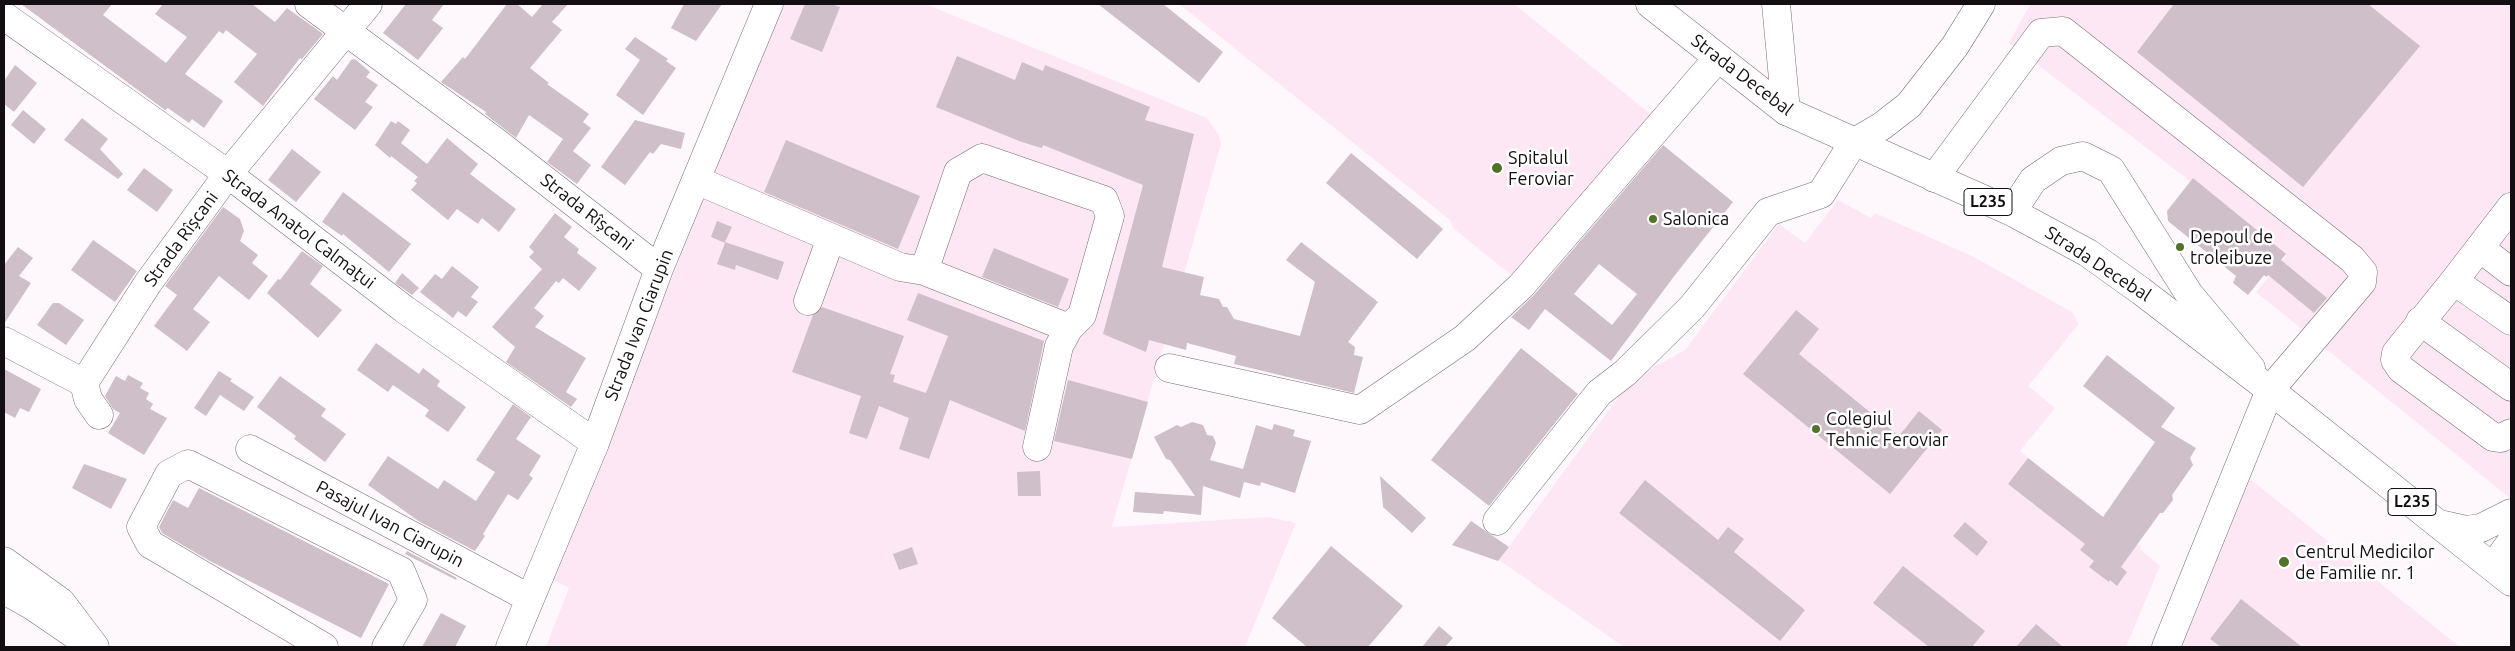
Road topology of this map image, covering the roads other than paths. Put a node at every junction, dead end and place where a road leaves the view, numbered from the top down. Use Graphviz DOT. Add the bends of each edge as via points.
graph roads {
  1 [pos="309,4"];
  2 [pos="368,4"];
  3 [pos="769,4"];
  4 [pos="1650,4"];
  5 [pos="1776,4"];
  6 [pos="1981,4"];
  7 [pos="4,16"];
  8 [pos="346,31"];
  9 [pos="1718,58"];
  10 [pos="1786,111"];
  11 [pos="1854,143"];
  12 [pos="228,174"];
  13 [pos="1934,178"];
  14 [pos="696,180"];
  15 [pos="2511,207"];
  16 [pos="2012,212"];
  17 [pos="832,238"];
  18 [pos="2480,248"];
  19 [pos="660,269"];
  20 [pos="924,271"];
  21 [pos="2511,272"];
  22 [pos="2454,282"];
  23 [pos="808,301"];
  24 [pos="2420,321"];
  25 [pos="2511,321"];
  26 [pos="1069,328"];
  27 [pos="4,341"];
  28 [pos="1169,368"];
  29 [pos="84,383"];
  30 [pos="2511,387"];
  31 [pos="2270,390"];
  32 [pos="99,415"];
  33 [pos="2511,433"];
  34 [pos="595,443"];
  35 [pos="1037,447"];
  36 [pos="250,449"];
  37 [pos="2511,512"];
  38 [pos="2511,518"];
  39 [pos="1497,521"];
  40 [pos="2439,524"];
  41 [pos="2511,542"];
  42 [pos="4,561"];
  43 [pos="2494,568"];
  44 [pos="4,590"];
  45 [pos="530,598"];
  46 [pos="94,647"];
  47 [pos="324,647"];
  48 [pos="386,647"];
  49 [pos="510,647"];
  50 [pos="2166,647"];
  1 -- 8 [label="street, Strada Rîșcani"];
  2 -- 8 [label="street, Strada Rîșcani"];
  3 -- 14 [label="street, Strada Ivan Ciarupin"];
  4 -- 9 [label="street, Strada Decebal / L235"];
  5 -- 10 [label="street"];
  6 -- 11 [label="street" via="1955,46 1909,105"];
  7 -- 12 [label="street, Strada Anatol Calmațui"];
  8 -- 12 [label="street, Strada Rîșcani"];
  8 -- 19 [label="street, Strada Rîșcani"];
  9 -- 10 [label="street, Strada Decebal / L235"];
  9 -- 28 [label="street" via="1521,286 1465,338 1360,410"];
  10 -- 11 [label="street, Strada Decebal / L235"];
  11 -- 13 [label="street, Strada Decebal / L235"];
  11 -- 39 [label="street" via="1821,194 1768,212 1692,307 1599,394"];
  12 -- 29 [label="street, Strada Rîșcani" via="148,283"];
  12 -- 34 [label="street, Strada Anatol Calmațui" via="404,309"];
  13 -- 16 [label="street, Strada Decebal / L235"];
  13 -- 31 [label="street" via="2040,32 2063,31 2352,259 2363,272 2362,282"];
  14 -- 17 [label="street"];
  14 -- 19 [label="street, Strada Ivan Ciarupin"];
  15 -- 18 [label="street"];
  16 -- 31 [label="street, Strada Decebal / L235" via="2088,253"];
  16 -- 31 [label="street" via="2033,180 2062,161 2083,156 2111,170 2189,294"];
  17 -- 20 [label="street" via="900,267"];
  17 -- 23 [label="street"];
  18 -- 21 [label="street"];
  18 -- 22 [label="street"];
  19 -- 34 [label="street, Strada Ivan Ciarupin"];
  20 -- 26 [label="street"];
  20 -- 26 [label="street" via="958,172 982,158 1104,200 1110,216 1082,315"];
  22 -- 24 [label="street"];
  22 -- 25 [label="street"];
  24 -- 30 [label="street"];
  24 -- 33 [label="street" via="2396,353 2395,360 2402,369 2493,437 2501,438"];
  26 -- 35 [label="street" via="1059,346"];
  27 -- 29 [label="street"];
  29 -- 32 [label="street" via="88,399"];
  31 -- 40 [label="street, Strada Decebal / L235"];
  31 -- 50 [label="street"];
  34 -- 45 [label="street, Strada Ivan Ciarupin"];
  36 -- 45 [label="street, Pasajul Ivan Ciarupin"];
  37 -- 40 [label="street" via="2481,528 2466,530"];
  38 -- 43 [label="street"];
  40 -- 43 [label="street, Strada Decebal / L235"];
  41 -- 43 [label="street"];
  42 -- 46 [label="street" via="61,602"];
  44 -- 46 [label="street"];
  45 -- 49 [label="street, Strada Ivan Ciarupin"];
  47 -- 48 [label="street" via="150,544 141,527 169,474 188,464 401,571 413,600"];
}
